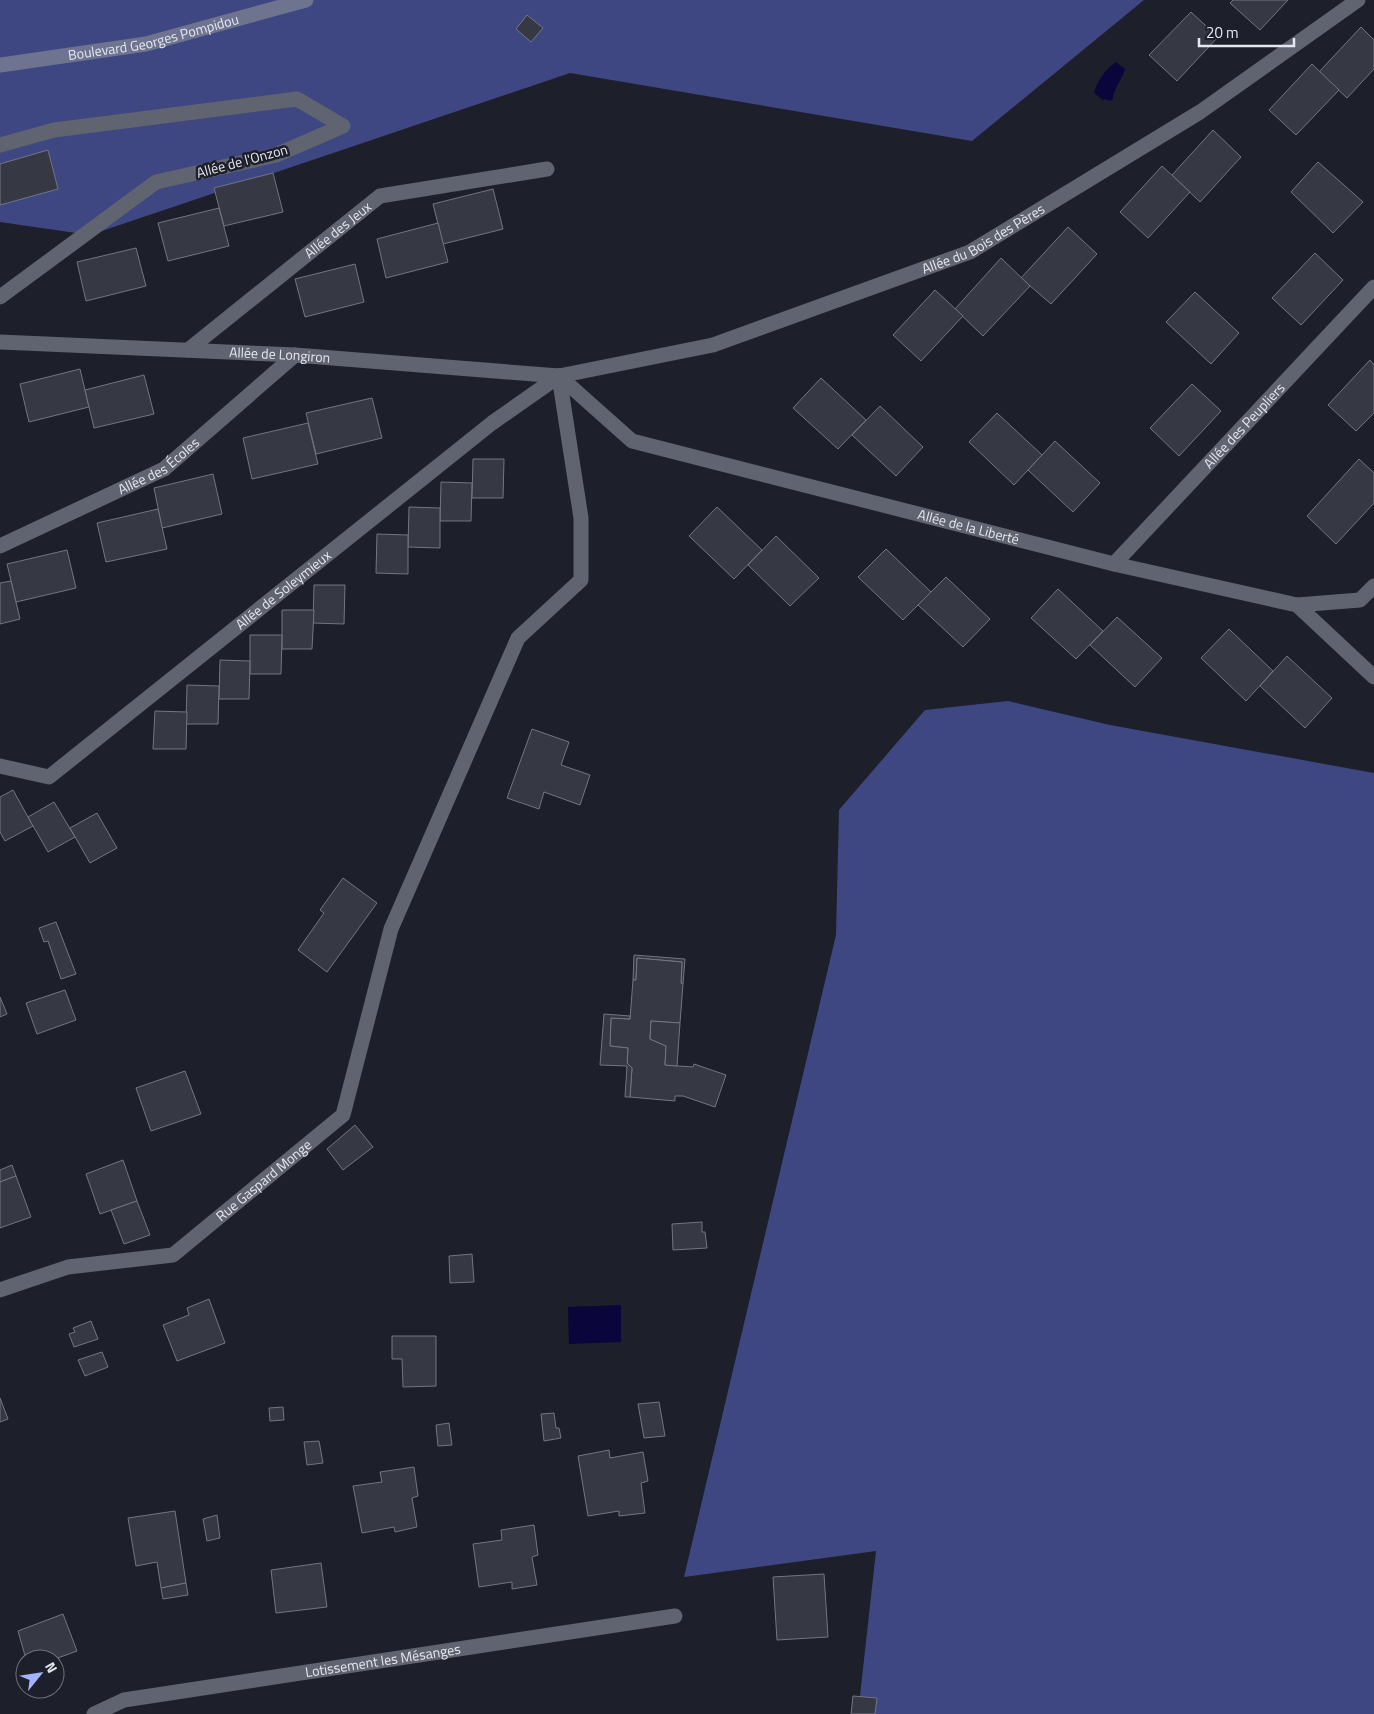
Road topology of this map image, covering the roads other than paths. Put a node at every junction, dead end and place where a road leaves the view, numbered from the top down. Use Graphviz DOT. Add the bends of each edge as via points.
graph roads {
  1 [pos="306,0"];
  2 [pos="1358,0"];
  3 [pos="0,65"];
  4 [pos="0,145"];
  5 [pos="546,169"];
  6 [pos="1374,287"];
  7 [pos="0,297"];
  8 [pos="0,342"];
  9 [pos="188,350"];
  10 [pos="295,355"];
  11 [pos="559,376"];
  12 [pos="0,546"];
  13 [pos="1114,564"];
  14 [pos="1374,586"];
  15 [pos="1298,605"];
  16 [pos="1374,677"];
  17 [pos="0,766"];
  18 [pos="0,1290"];
  19 [pos="675,1616"];
  20 [pos="94,1714"];
  1 -- 3 [label="main road, Boulevard Georges Pompidou" via="146,44"];
  2 -- 11 [label="street, Allée du Bois des Pères" via="1200,112 970,252 713,345"];
  4 -- 7 [label="street, Allée de l'Onzon" via="54,130 297,99 343,126 276,155 156,182"];
  5 -- 9 [label="street, Allée des Jeux" via="380,196"];
  6 -- 13 [label="street, Allée des Peupliers"];
  8 -- 9 [label="street, Allée de Longiron"];
  9 -- 10 [label="street, Allée de Longiron"];
  10 -- 11 [label="street, Allée de Longiron"];
  10 -- 12 [label="street, Allée des Écoles" via="164,469"];
  11 -- 13 [label="street, Allée de la Liberté" via="632,441"];
  11 -- 17 [label="street, Allée de Soleymieux" via="492,423 49,778"];
  11 -- 18 [label="street, Rue Gaspard Monge" via="581,518 581,580 518,638 391,929 343,1115 173,1255 68,1267"];
  13 -- 15 [label="street, Allée de la Liberté"];
  14 -- 15 [label="street" via="1360,600"];
  15 -- 16 [label="street"];
  19 -- 20 [label="street, Lotissement les Mésanges" via="124,1700"];
}
